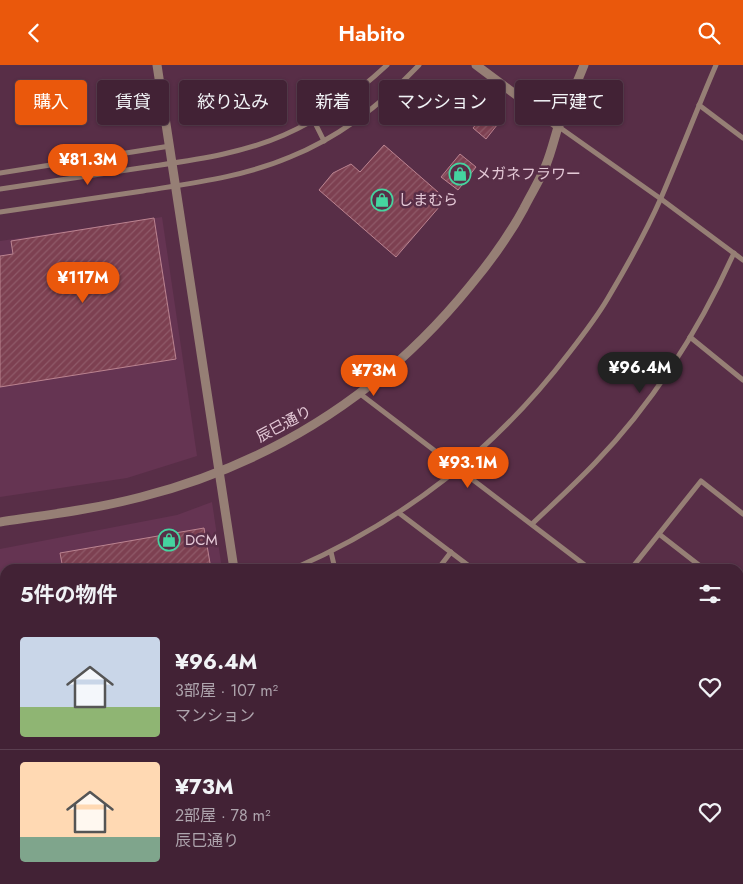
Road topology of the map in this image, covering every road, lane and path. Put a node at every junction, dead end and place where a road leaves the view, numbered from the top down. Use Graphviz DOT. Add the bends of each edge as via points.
graph roads {
  1 [pos="157,65"];
  2 [pos="387,65"];
  3 [pos="419,65"];
  4 [pos="476,65"];
  5 [pos="584,65"];
  6 [pos="716,65"];
  7 [pos="369,82"];
  8 [pos="699,105"];
  9 [pos="306,125"];
  10 [pos="316,125"];
  11 [pos="559,127"];
  12 [pos="743,138"];
  13 [pos="324,141"];
  14 [pos="170,146"];
  15 [pos="172,163"];
  16 [pos="0,173"];
  17 [pos="176,186"];
  18 [pos="0,189"];
  19 [pos="661,199"];
  20 [pos="0,212"];
  21 [pos="734,253"];
  22 [pos="743,260"];
  23 [pos="690,337"];
  24 [pos="743,380"];
  25 [pos="359,393"];
  26 [pos="458,469"];
  27 [pos="219,472"];
  28 [pos="399,513"];
  29 [pos="743,514"];
  30 [pos="0,522"];
  31 [pos="532,524"];
  32 [pos="659,534"];
  33 [pos="330,552"];
  34 [pos="451,552"];
  35 [pos="233,564"];
  36 [pos="304,564"];
  37 [pos="333,564"];
  38 [pos="442,564"];
  39 [pos="467,564"];
  40 [pos="584,564"];
  41 [pos="635,564"];
  42 [pos="698,564"];
  1 -- 14 [label="street"];
  2 -- 7 [label="street"];
  3 -- 13 [label="street" via="381,102"];
  4 -- 11 [label="street"];
  5 -- 11 [label="street, 辰巳通り"];
  6 -- 8 [label="street"];
  8 -- 12 [label="street"];
  8 -- 19 [label="street"];
  9 -- 15 [label="street" via="254,146"];
  10 -- 13 [label="street"];
  11 -- 19 [label="street"];
  11 -- 25 [label="street, 辰巳通り" via="546,165 523,209 482,271 423,339"];
  13 -- 17 [label="street" via="261,168"];
  14 -- 15 [label="street"];
  14 -- 16 [label="street"];
  15 -- 17 [label="street"];
  15 -- 18 [label="street"];
  17 -- 20 [label="street"];
  17 -- 27 [label="street"];
  19 -- 21 [label="street"];
  19 -- 26 [label="street" via="608,299 587,329 528,402"];
  21 -- 22 [label="street"];
  21 -- 23 [label="street"];
  23 -- 24 [label="street"];
  23 -- 31 [label="street" via="625,429 596,463"];
  25 -- 26 [label="street"];
  25 -- 27 [label="street, 辰巳通り" via="317,423"];
  26 -- 28 [label="street"];
  26 -- 31 [label="street"];
  27 -- 30 [label="street, 辰巳通り" via="140,497"];
  27 -- 35 [label="street"];
  28 -- 33 [label="street"];
  28 -- 34 [label="street"];
  29 -- 32 [label="street" via="701,481"];
  31 -- 40 [label="street"];
  32 -- 41 [label="street"];
  32 -- 42 [label="street"];
  33 -- 36 [label="street"];
  33 -- 37 [label="street"];
  34 -- 38 [label="street"];
  34 -- 39 [label="street"];
}
